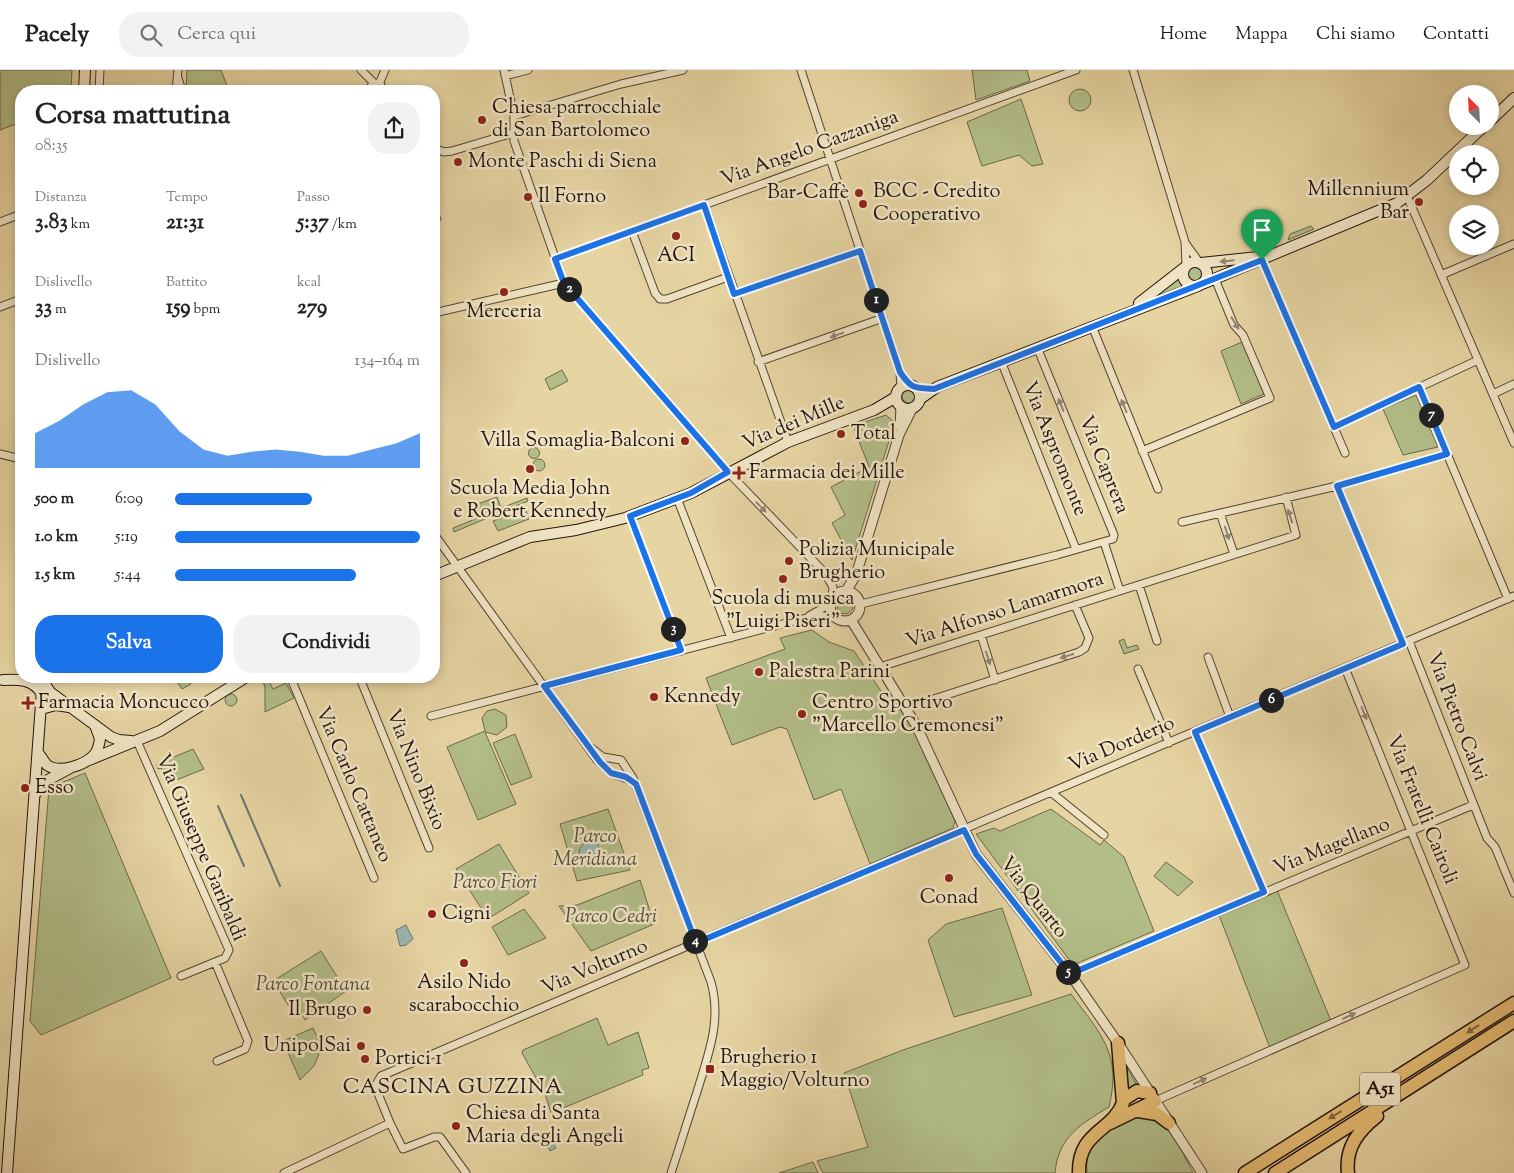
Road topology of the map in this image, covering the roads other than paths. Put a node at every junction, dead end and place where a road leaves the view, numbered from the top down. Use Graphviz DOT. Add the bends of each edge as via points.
graph roads {
  1 [pos="85,70"];
  2 [pos="100,70"];
  3 [pos="178,70"];
  4 [pos="361,70"];
  5 [pos="385,70"];
  6 [pos="528,70"];
  7 [pos="683,70"];
  8 [pos="801,70"];
  9 [pos="1076,70"];
  10 [pos="1133,70"];
  11 [pos="505,73"];
  12 [pos="84,85"];
  13 [pos="99,85"];
  14 [pos="177,85"];
  15 [pos="181,85"];
  16 [pos="377,85"];
  17 [pos="381,85"];
  18 [pos="1514,98"];
  19 [pos="1499,112"];
  20 [pos="514,116"];
  21 [pos="513,133"];
  22 [pos="1474,135"];
  23 [pos="440,151"];
  24 [pos="830,159"];
  25 [pos="1407,196"];
  26 [pos="704,205"];
  27 [pos="15,216"];
  28 [pos="0,222"];
  29 [pos="632,231"];
  30 [pos="1185,242"];
  31 [pos="1514,244"];
  32 [pos="1286,249"];
  33 [pos="860,251"];
  34 [pos="555,259"];
  35 [pos="1262,260"];
  36 [pos="1200,262"];
  37 [pos="1185,266"];
  38 [pos="1441,275"];
  39 [pos="728,277"];
  40 [pos="1215,279"];
  41 [pos="564,283"];
  42 [pos="1200,285"];
  43 [pos="734,294"];
  44 [pos="15,302"];
  45 [pos="0,307"];
  46 [pos="440,313"];
  47 [pos="1114,317"];
  48 [pos="882,318"];
  49 [pos="1092,326"];
  50 [pos="1037,347"];
  51 [pos="1478,360"];
  52 [pos="1001,361"];
  53 [pos="758,362"];
  54 [pos="1514,384"];
  55 [pos="909,387"];
  56 [pos="1419,387"];
  57 [pos="934,389"];
  58 [pos="1493,394"];
  59 [pos="899,402"];
  60 [pos="917,403"];
  61 [pos="1334,427"];
  62 [pos="899,435"];
  63 [pos="788,442"];
  64 [pos="1514,443"];
  65 [pos="1142,451"];
  66 [pos="1345,453"];
  67 [pos="0,454"];
  68 [pos="1447,454"];
  69 [pos="15,458"];
  70 [pos="728,472"];
  71 [pos="1337,486"];
  72 [pos="1158,489"];
  73 [pos="1286,497"];
  74 [pos="677,498"];
  75 [pos="1220,513"];
  76 [pos="630,516"];
  77 [pos="1182,522"];
  78 [pos="1104,542"];
  79 [pos="440,543"];
  80 [pos="1076,549"];
  81 [pos="1234,554"];
  82 [pos="457,567"];
  83 [pos="440,574"];
  84 [pos="856,575"];
  85 [pos="1139,585"];
  86 [pos="846,591"];
  87 [pos="1120,591"];
  88 [pos="1511,598"];
  89 [pos="831,601"];
  90 [pos="860,602"];
  91 [pos="1075,605"];
  92 [pos="835,618"];
  93 [pos="854,618"];
  94 [pos="802,619"];
  95 [pos="981,635"];
  96 [pos="731,638"];
  97 [pos="1157,641"];
  98 [pos="1406,642"];
  99 [pos="681,650"];
  100 [pos="1208,657"];
  101 [pos="880,667"];
  102 [pos="1345,668"];
  103 [pos="1138,669"];
  104 [pos="15,675"];
  105 [pos="15,679"];
  106 [pos="995,680"];
  107 [pos="1,681"];
  108 [pos="31,683"];
  109 [pos="42,683"];
  110 [pos="45,683"];
  111 [pos="237,683"];
  112 [pos="293,683"];
  113 [pos="362,683"];
  114 [pos="544,686"];
  115 [pos="42,694"];
  116 [pos="73,707"];
  117 [pos="906,708"];
  118 [pos="40,709"];
  119 [pos="431,716"];
  120 [pos="1230,717"];
  121 [pos="94,724"];
  122 [pos="1195,732"];
  123 [pos="137,741"];
  124 [pos="1169,743"];
  125 [pos="590,748"];
  126 [pos="38,752"];
  127 [pos="615,759"];
  128 [pos="89,760"];
  129 [pos="624,764"];
  130 [pos="74,766"];
  131 [pos="613,773"];
  132 [pos="636,784"];
  133 [pos="1052,793"];
  134 [pos="35,794"];
  135 [pos="1473,804"];
  136 [pos="964,830"];
  137 [pos="1413,832"];
  138 [pos="1104,835"];
  139 [pos="429,848"];
  140 [pos="374,878"];
  141 [pos="1264,892"];
  142 [pos="1514,893"];
  143 [pos="696,943"];
  144 [pos="215,962"];
  145 [pos="1070,974"];
  146 [pos="181,976"];
  147 [pos="1514,1003"];
  148 [pos="1514,1020"];
  149 [pos="1118,1043"];
  150 [pos="217,1061"];
  151 [pos="1443,1066"];
  152 [pos="1153,1097"];
  153 [pos="1123,1100"];
  154 [pos="1136,1112"];
  155 [pos="390,1123"];
  156 [pos="1169,1123"];
  157 [pos="1101,1127"];
  158 [pos="1312,1129"];
  159 [pos="1201,1172"];
  160 [pos="7,1173"];
  161 [pos="284,1173"];
  162 [pos="466,1173"];
  163 [pos="671,1173"];
  164 [pos="1079,1173"];
  165 [pos="1236,1173"];
  166 [pos="1245,1173"];
  167 [pos="1275,1173"];
  168 [pos="1348,1173"];
  1 -- 12 [label="main road"];
  2 -- 13 [label="street"];
  3 -- 14 [label="street"];
  3 -- 15 [label="street"];
  4 -- 16 [label="street"];
  5 -- 17 [label="street"];
  6 -- 11 [label="street"];
  7 -- 20 [label="street" via="621,84"];
  8 -- 24 [label="street"];
  9 -- 24 [label="street, Via Angelo Cazzaniga"];
  10 -- 30 [label="street"];
  11 -- 20 [label="street"];
  18 -- 19 [label="main road"];
  20 -- 21 [label="street"];
  21 -- 23 [label="street" via="452,151"];
  21 -- 34 [label="street"];
  22 -- 25 [label="main road"];
  24 -- 26 [label="street, Via Angelo Cazzaniga"];
  24 -- 33 [label="street"];
  25 -- 32 [label="main road" via="1384,210"];
  25 -- 38 [label="street"];
  26 -- 29 [label="street, Via Angelo Cazzaniga"];
  26 -- 39 [label="street"];
  27 -- 28 [label="street"];
  29 -- 34 [label="street, Via Angelo Cazzaniga"];
  29 -- 39 [label="street" via="654,293 660,299"];
  30 -- 36 [label="street"];
  30 -- 37 [label="street"];
  31 -- 38 [label="street"];
  32 -- 35 [label="main road"];
  32 -- 36 [label="main road, one-way" via="1251,258"];
  33 -- 43 [label="street"];
  33 -- 48 [label="street"];
  34 -- 41 [label="street"];
  35 -- 40 [label="main road"];
  35 -- 61 [label="street"];
  36 -- 37 [label="main road"];
  36 -- 42 [label="main road" via="1208,273"];
  37 -- 42 [label="main road" via="1183,276 1186,283"];
  37 -- 47 [label="main road" via="1149,297"];
  38 -- 51 [label="street"];
  39 -- 43 [label="street"];
  40 -- 42 [label="main road"];
  40 -- 65 [label="street, one-way" via="1270,398"];
  41 -- 46 [label="street"];
  41 -- 70 [label="street"];
  42 -- 47 [label="main road"];
  43 -- 53 [label="street"];
  44 -- 45 [label="street"];
  47 -- 49 [label="main road"];
  48 -- 53 [label="street, one-way"];
  48 -- 55 [label="street" via="900,372"];
  49 -- 50 [label="main road"];
  65 -- 49 [label="street, one-way"];
  50 -- 52 [label="main road"];
  78 -- 50 [label="street, Via Caprera, one-way" via="1112,540 1114,535"];
  51 -- 56 [label="street"];
  51 -- 58 [label="street"];
  52 -- 57 [label="main road"];
  52 -- 80 [label="street, Via Aspromonte"];
  53 -- 63 [label="street"];
  54 -- 58 [label="street"];
  55 -- 57 [label="main road"];
  55 -- 59 [label="main road"];
  55 -- 60 [label="main road"];
  56 -- 61 [label="street"];
  56 -- 68 [label="street"];
  57 -- 60 [label="main road"];
  58 -- 64 [label="street"];
  59 -- 60 [label="main road, Via dei Mille" via="907,408"];
  59 -- 62 [label="street"];
  59 -- 63 [label="main road, Via dei Mille"];
  60 -- 62 [label="street"];
  61 -- 66 [label="street"];
  62 -- 84 [label="street"];
  63 -- 70 [label="main road, Via dei Mille"];
  65 -- 72 [label="street"];
  67 -- 69 [label="street"];
  68 -- 71 [label="street"];
  68 -- 88 [label="street"];
  70 -- 74 [label="main road, Via dei Mille"];
  70 -- 89 [label="street, one-way" via="824,572 833,586"];
  71 -- 73 [label="street"];
  71 -- 98 [label="street, Via Pietro Calvi"];
  73 -- 75 [label="street"];
  81 -- 73 [label="street, Via Alfonso Lamarmora, one-way" via="1296,535"];
  74 -- 76 [label="main road, Via dei Mille"];
  74 -- 96 [label="street"];
  75 -- 77 [label="street"];
  75 -- 81 [label="street, one-way"];
  76 -- 82 [label="main road, Via dei Mille" via="530,538"];
  76 -- 99 [label="street"];
  78 -- 80 [label="street"];
  78 -- 87 [label="street, Via Caprera"];
  79 -- 82 [label="street"];
  80 -- 90 [label="street"];
  81 -- 85 [label="street, Via Alfonso Lamarmora"];
  82 -- 83 [label="main road, Via dei Mille"];
  82 -- 114 [label="street"];
  84 -- 86 [label="street"];
  84 -- 90 [label="street"];
  85 -- 87 [label="street, Via Alfonso Lamarmora"];
  85 -- 97 [label="street"];
  86 -- 89 [label="street" via="838,593"];
  86 -- 90 [label="street" via="854,594"];
  87 -- 91 [label="street, Via Alfonso Lamarmora"];
  88 -- 98 [label="street, Via Dorderio"];
  89 -- 92 [label="street"];
  89 -- 94 [label="street"];
  90 -- 93 [label="street"];
  91 -- 95 [label="street, Via Alfonso Lamarmora"];
  91 -- 106 [label="street, one-way" via="1089,638 1085,648"];
  92 -- 93 [label="street" via="843,621"];
  92 -- 94 [label="street"];
  93 -- 101 [label="street, Via Quarto"];
  94 -- 96 [label="street"];
  95 -- 101 [label="street, Via Alfonso Lamarmora"];
  95 -- 106 [label="street, one-way"];
  96 -- 99 [label="street"];
  98 -- 102 [label="street, Via Dorderio"];
  98 -- 135 [label="street, Via Pietro Calvi"];
  99 -- 114 [label="street"];
  100 -- 120 [label="street"];
  101 -- 117 [label="street, Via Quarto"];
  102 -- 120 [label="street, Via Dorderio"];
  102 -- 137 [label="street, Via Fratelli Cairoli, one-way"];
  103 -- 124 [label="street"];
  104 -- 107 [label="main road"];
  105 -- 107 [label="main road"];
  106 -- 117 [label="street"];
  108 -- 115 [label="main road"];
  109 -- 115 [label="main road"];
  110 -- 116 [label="main road" via="50,692"];
  111 -- 123 [label="main road" via="160,731"];
  112 -- 140 [label="street, Via Carlo Cattaneo"];
  113 -- 139 [label="street, Via Nino Bixio"];
  114 -- 119 [label="street"];
  114 -- 125 [label="street"];
  115 -- 118 [label="main road"];
  116 -- 118 [label="main road" via="56,705"];
  116 -- 121 [label="main road"];
  117 -- 136 [label="street, Via Quarto"];
  118 -- 126 [label="main road"];
  120 -- 122 [label="street, Via Dorderio"];
  121 -- 123 [label="main road" via="114,739"];
  121 -- 128 [label="main road" via="100,740"];
  122 -- 124 [label="street, Via Dorderio"];
  122 -- 141 [label="street"];
  123 -- 128 [label="main road"];
  123 -- 144 [label="street, Via Giuseppe Garibaldi" via="228,945 228,956"];
  124 -- 133 [label="street, Via Dorderio"];
  125 -- 127 [label="street"];
  125 -- 131 [label="street"];
  126 -- 130 [label="main road" via="48,766"];
  126 -- 134 [label="main road"];
  127 -- 129 [label="street"];
  127 -- 131 [label="street" via="608,764"];
  128 -- 130 [label="main road"];
  129 -- 131 [label="street" via="623,771"];
  129 -- 132 [label="street"];
  130 -- 134 [label="main road" via="48,780"];
  131 -- 132 [label="street" via="630,778"];
  132 -- 143 [label="street"];
  133 -- 136 [label="street, Via Dorderio"];
  133 -- 138 [label="street"];
  134 -- 160 [label="main road"];
  135 -- 137 [label="street, Via Pietro Calvi"];
  135 -- 142 [label="street, Via Pietro Calvi"];
  136 -- 143 [label="street, Via Volturno"];
  136 -- 145 [label="street, Via Quarto" via="976,854"];
  137 -- 141 [label="street, Via Magellano"];
  152 -- 137 [label="street, Via Fratelli Cairoli, one-way" via="1465,964"];
  141 -- 145 [label="street, Via Magellano"];
  143 -- 155 [label="street, Via Volturno" via="381,1076 375,1086"];
  143 -- 163 [label="street" via="714,998 714,1034"];
  144 -- 146 [label="street, Via Giuseppe Garibaldi"];
  144 -- 150 [label="street, Via Giuseppe Garibaldi" via="248,1041 245,1048"];
  145 -- 149 [label="street, Via Quarto"];
  147 -- 158 [label="highway, A51, one-way"];
  148 -- 151 [label="highway, A51"];
  149 -- 152 [label="street, Via Quarto"];
  149 -- 153 [label="highway"];
  151 -- 167 [label="highway, A51"];
  151 -- 168 [label="highway" via="1361,1130 1350,1151"];
  152 -- 153 [label="highway" via="1137,1091"];
  152 -- 154 [label="highway"];
  152 -- 156 [label="street, Via Quarto"];
  153 -- 157 [label="highway" via="1119,1110"];
  154 -- 156 [label="highway" via="1156,1114"];
  154 -- 157 [label="highway"];
  155 -- 161 [label="street"];
  155 -- 162 [label="street" via="403,1150 440,1137"];
  156 -- 159 [label="street, Via Quarto"];
  157 -- 164 [label="highway" via="1084,1147"];
  158 -- 165 [label="highway"];
  158 -- 166 [label="highway, A51"];
}
